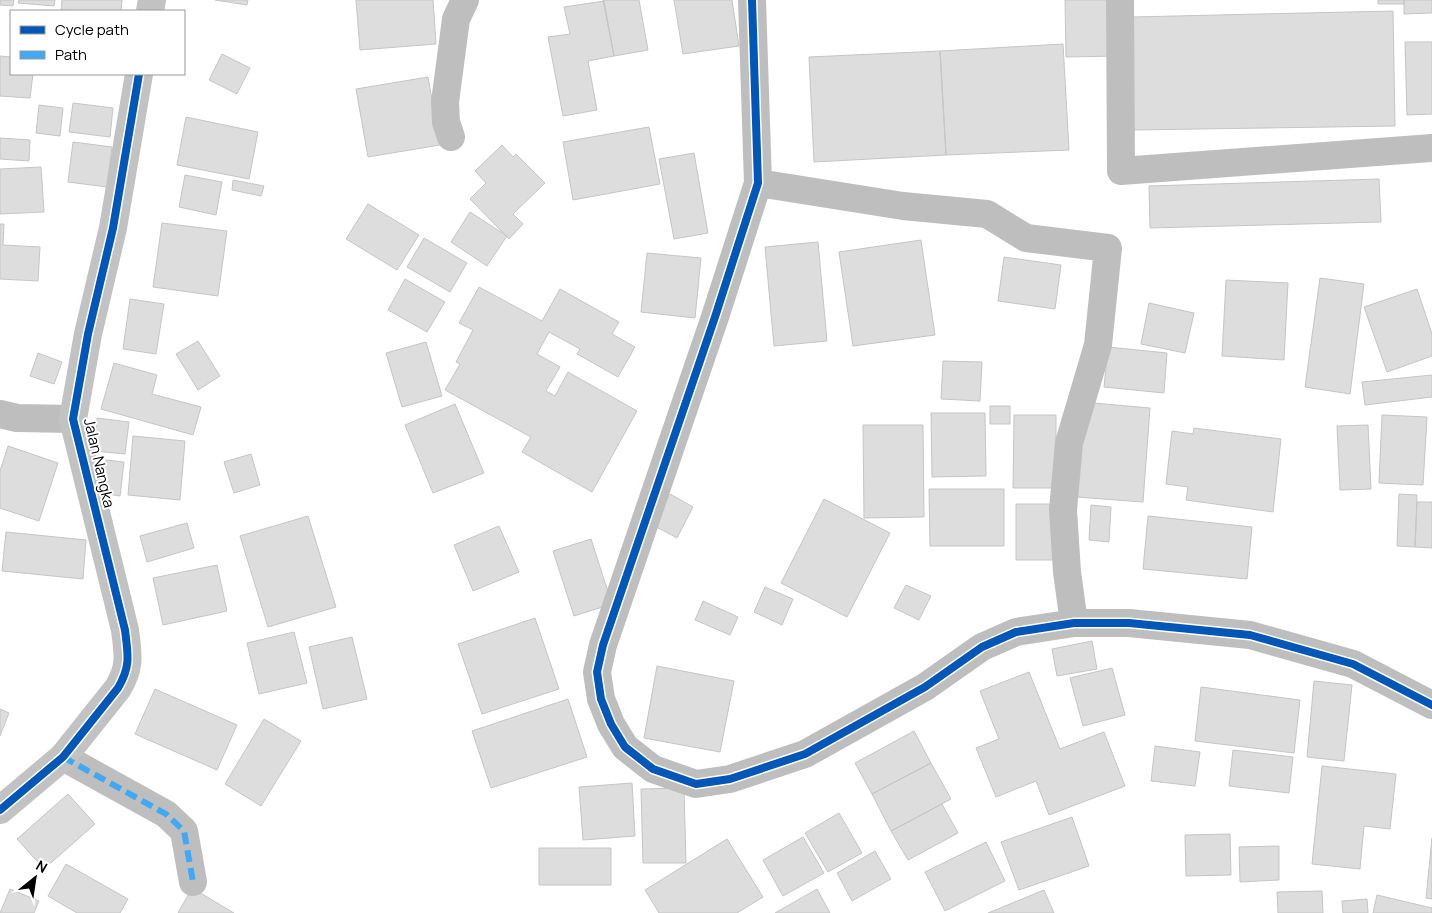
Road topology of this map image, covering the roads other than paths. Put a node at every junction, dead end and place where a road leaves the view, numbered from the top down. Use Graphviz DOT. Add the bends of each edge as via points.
graph roads {
  1 [pos="465,0"];
  2 [pos="752,0"];
  3 [pos="1120,0"];
  4 [pos="140,75"];
  5 [pos="451,137"];
  6 [pos="1432,148"];
  7 [pos="758,183"];
  8 [pos="0,414"];
  9 [pos="73,419"];
  10 [pos="1074,623"];
  11 [pos="1432,705"];
  12 [pos="63,757"];
  13 [pos="0,810"];
  14 [pos="193,882"];
  1 -- 5 [label="street" via="456,18 445,102"];
  2 -- 7 [label="street"];
  3 -- 6 [label="street" via="1121,171"];
  4 -- 9 [label="street, Jalan Nangka" via="113,228 88,334"];
  7 -- 10 [label="street" via="903,206 987,214 1026,238 1108,248 1098,345 1069,443 1063,510"];
  7 -- 10 [label="street" via="601,654 597,672 601,699 625,747 653,769 696,784 730,780 805,754 925,687 982,647 1016,632"];
  8 -- 9 [label="street" via="17,418"];
  9 -- 12 [label="street, Jalan Nangka" via="125,630 128,661 118,688"];
  10 -- 11 [label="street" via="1129,623 1250,635 1354,664"];
  12 -- 13 [label="street, Jalan Nangka"];
  12 -- 14 [label="street" via="166,814 184,831"];
}
